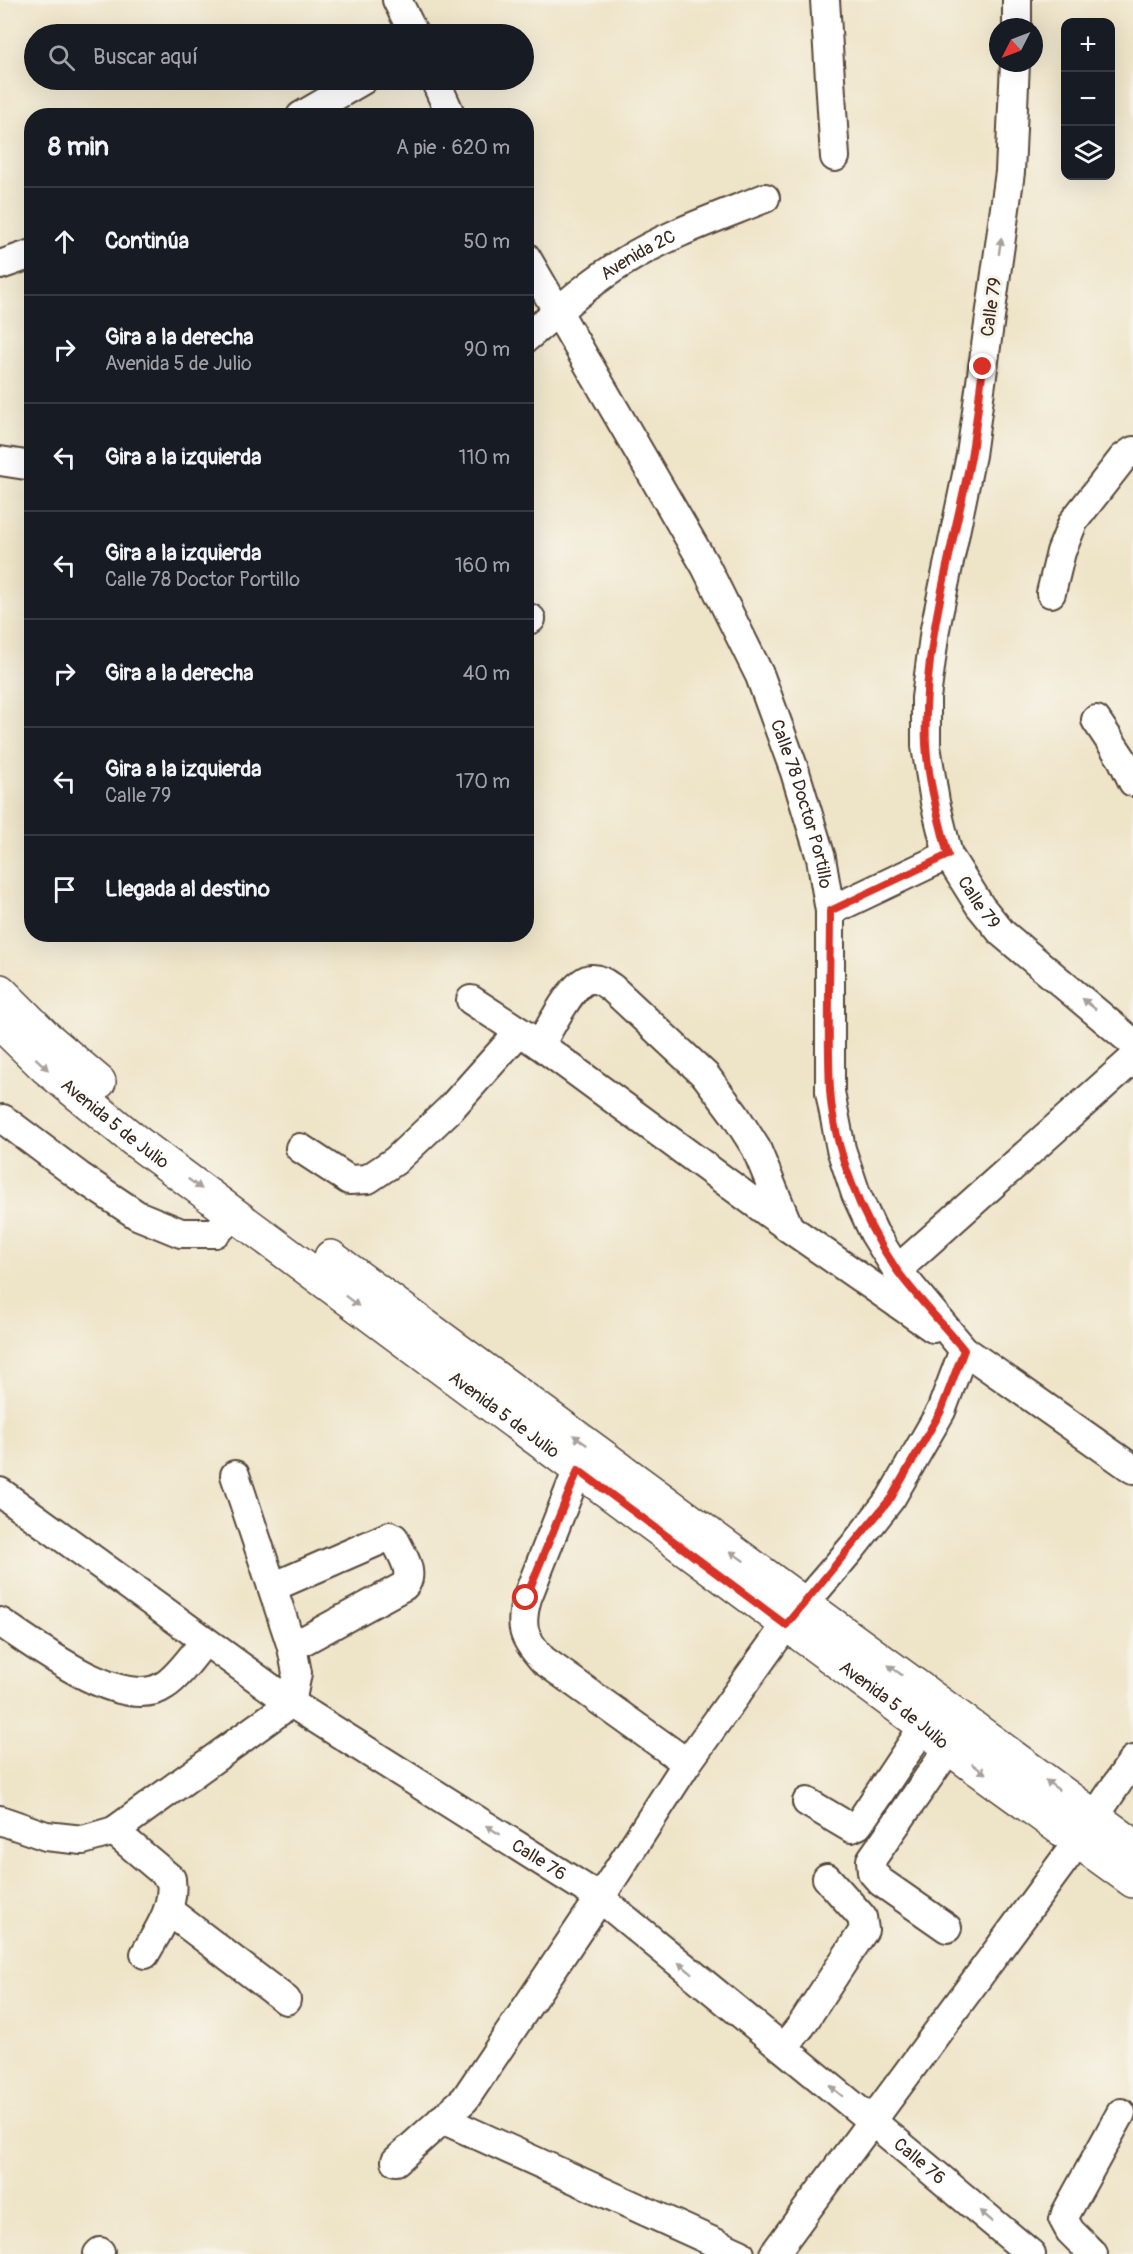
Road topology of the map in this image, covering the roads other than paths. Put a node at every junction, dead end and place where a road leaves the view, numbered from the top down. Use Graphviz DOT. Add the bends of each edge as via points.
graph roads {
  1 [pos="397,0"];
  2 [pos="825,0"];
  3 [pos="1017,0"];
  4 [pos="1017,18"];
  5 [pos="409,24"];
  6 [pos="1016,72"];
  7 [pos="346,90"];
  8 [pos="439,90"];
  9 [pos="315,108"];
  10 [pos="447,108"];
  11 [pos="835,157"];
  12 [pos="765,198"];
  13 [pos="24,257"];
  14 [pos="0,265"];
  15 [pos="534,271"];
  16 [pos="557,311"];
  17 [pos="534,331"];
  18 [pos="1133,451"];
  19 [pos="0,461"];
  20 [pos="24,465"];
  21 [pos="1051,593"];
  22 [pos="1096,720"];
  23 [pos="1133,782"];
  24 [pos="948,855"];
  25 [pos="830,911"];
  26 [pos="0,992"];
  27 [pos="471,1000"];
  28 [pos="0,1023"];
  29 [pos="530,1039"];
  30 [pos="1133,1043"];
  31 [pos="1133,1059"];
  32 [pos="0,1120"];
  33 [pos="300,1148"];
  34 [pos="236,1214"];
  35 [pos="789,1228"];
  36 [pos="897,1270"];
  37 [pos="964,1350"];
  38 [pos="1133,1469"];
  39 [pos="578,1470"];
  40 [pos="235,1475"];
  41 [pos="0,1492"];
  42 [pos="273,1587"];
  43 [pos="795,1615"];
  44 [pos="0,1622"];
  45 [pos="205,1641"];
  46 [pos="292,1647"];
  47 [pos="291,1703"];
  48 [pos="924,1726"];
  49 [pos="949,1748"];
  50 [pos="1133,1760"];
  51 [pos="687,1763"];
  52 [pos="807,1802"];
  53 [pos="0,1820"];
  54 [pos="1086,1828"];
  55 [pos="114,1831"];
  56 [pos="1133,1845"];
  57 [pos="827,1878"];
  58 [pos="1133,1881"];
  59 [pos="600,1898"];
  60 [pos="169,1911"];
  61 [pos="947,1928"];
  62 [pos="145,1953"];
  63 [pos="286,2000"];
  64 [pos="783,2048"];
  65 [pos="1121,2113"];
  66 [pos="442,2119"];
  67 [pos="873,2122"];
  68 [pos="396,2161"];
  69 [pos="741,2254"];
  70 [pos="774,2254"];
  71 [pos="1030,2254"];
  72 [pos="1093,2254"];
  1 -- 5 [label="street"];
  2 -- 11 [label="street"];
  3 -- 4 [label="street"];
  24 -- 6 [label="street, Calle 79, one-way" via="926,746 927,698 935,629 971,454 1010,172"];
  7 -- 9 [label="street"];
  8 -- 10 [label="street"];
  12 -- 16 [label="street, Avenida 2C" via="624,261"];
  13 -- 14 [label="street"];
  15 -- 16 [label="street, Calle 78 Doctor Portillo"];
  16 -- 17 [label="street, Avenida 2C"];
  16 -- 25 [label="street, Calle 78 Doctor Portillo" via="706,567 760,676 821,858"];
  18 -- 21 [label="street" via="1123,458 1073,522"];
  19 -- 20 [label="street"];
  22 -- 23 [label="street"];
  24 -- 25 [label="street"];
  30 -- 24 [label="street, Calle 79, one-way" via="1002,933"];
  25 -- 36 [label="street, Calle 78 Doctor Portillo" via="830,1092 841,1149 856,1194"];
  43 -- 26 [label="main road, Avenida 5 de Julio, one-way" via="133,1110 46,1037"];
  27 -- 29 [label="street"];
  28 -- 34 [label="main road, Avenida 5 de Julio, one-way" via="45,1067 134,1140"];
  29 -- 33 [label="street" via="395,1161 368,1179 349,1180"];
  29 -- 35 [label="street"];
  29 -- 35 [label="street" via="582,982 602,981 612,988 706,1076 730,1107 756,1148"];
  31 -- 36 [label="street"];
  32 -- 34 [label="street" via="137,1215 181,1233 215,1233"];
  34 -- 39 [label="main road, Avenida 5 de Julio, one-way"];
  35 -- 37 [label="street"];
  36 -- 37 [label="street, Calle 78 Doctor Portillo"];
  37 -- 38 [label="street, Calle 78 Doctor Portillo"];
  37 -- 43 [label="street" via="941,1411 891,1498"];
  39 -- 43 [label="main road, Avenida 5 de Julio"];
  39 -- 51 [label="street" via="526,1598 521,1618 528,1644 543,1660"];
  40 -- 42 [label="street"];
  41 -- 45 [label="street, Calle 76"];
  42 -- 46 [label="street"];
  42 -- 46 [label="street" via="390,1536 409,1572 409,1581 404,1586"];
  43 -- 48 [label="main road, Avenida 5 de Julio"];
  43 -- 51 [label="street"];
  54 -- 43 [label="main road, Avenida 5 de Julio, one-way"];
  44 -- 45 [label="street" via="83,1676 127,1692 152,1691 166,1685"];
  45 -- 47 [label="street, Calle 76"];
  46 -- 47 [label="street" via="297,1673"];
  47 -- 55 [label="street"];
  59 -- 47 [label="street, Calle 76, one-way"];
  48 -- 49 [label="main road, Avenida 5 de Julio"];
  48 -- 52 [label="street" via="858,1825 851,1828"];
  49 -- 54 [label="main road, Avenida 5 de Julio, one-way"];
  49 -- 61 [label="street" via="871,1860 872,1872 881,1882"];
  50 -- 54 [label="street"];
  51 -- 59 [label="street"];
  53 -- 55 [label="street" via="46,1836 82,1840"];
  54 -- 56 [label="main road, Avenida 5 de Julio"];
  54 -- 58 [label="main road, Avenida 5 de Julio"];
  54 -- 67 [label="street"];
  55 -- 60 [label="street" via="171,1879"];
  57 -- 64 [label="street" via="862,1917 864,1930"];
  64 -- 59 [label="street, Calle 76, one-way"];
  59 -- 66 [label="street" via="465,2099"];
  60 -- 62 [label="street"];
  60 -- 63 [label="street"];
  67 -- 64 [label="street, Calle 76, one-way"];
  65 -- 72 [label="street" via="1064,2220"];
  66 -- 68 [label="street"];
  66 -- 69 [label="street"];
  67 -- 70 [label="street"];
  71 -- 67 [label="street, Calle 76, one-way"];
}
